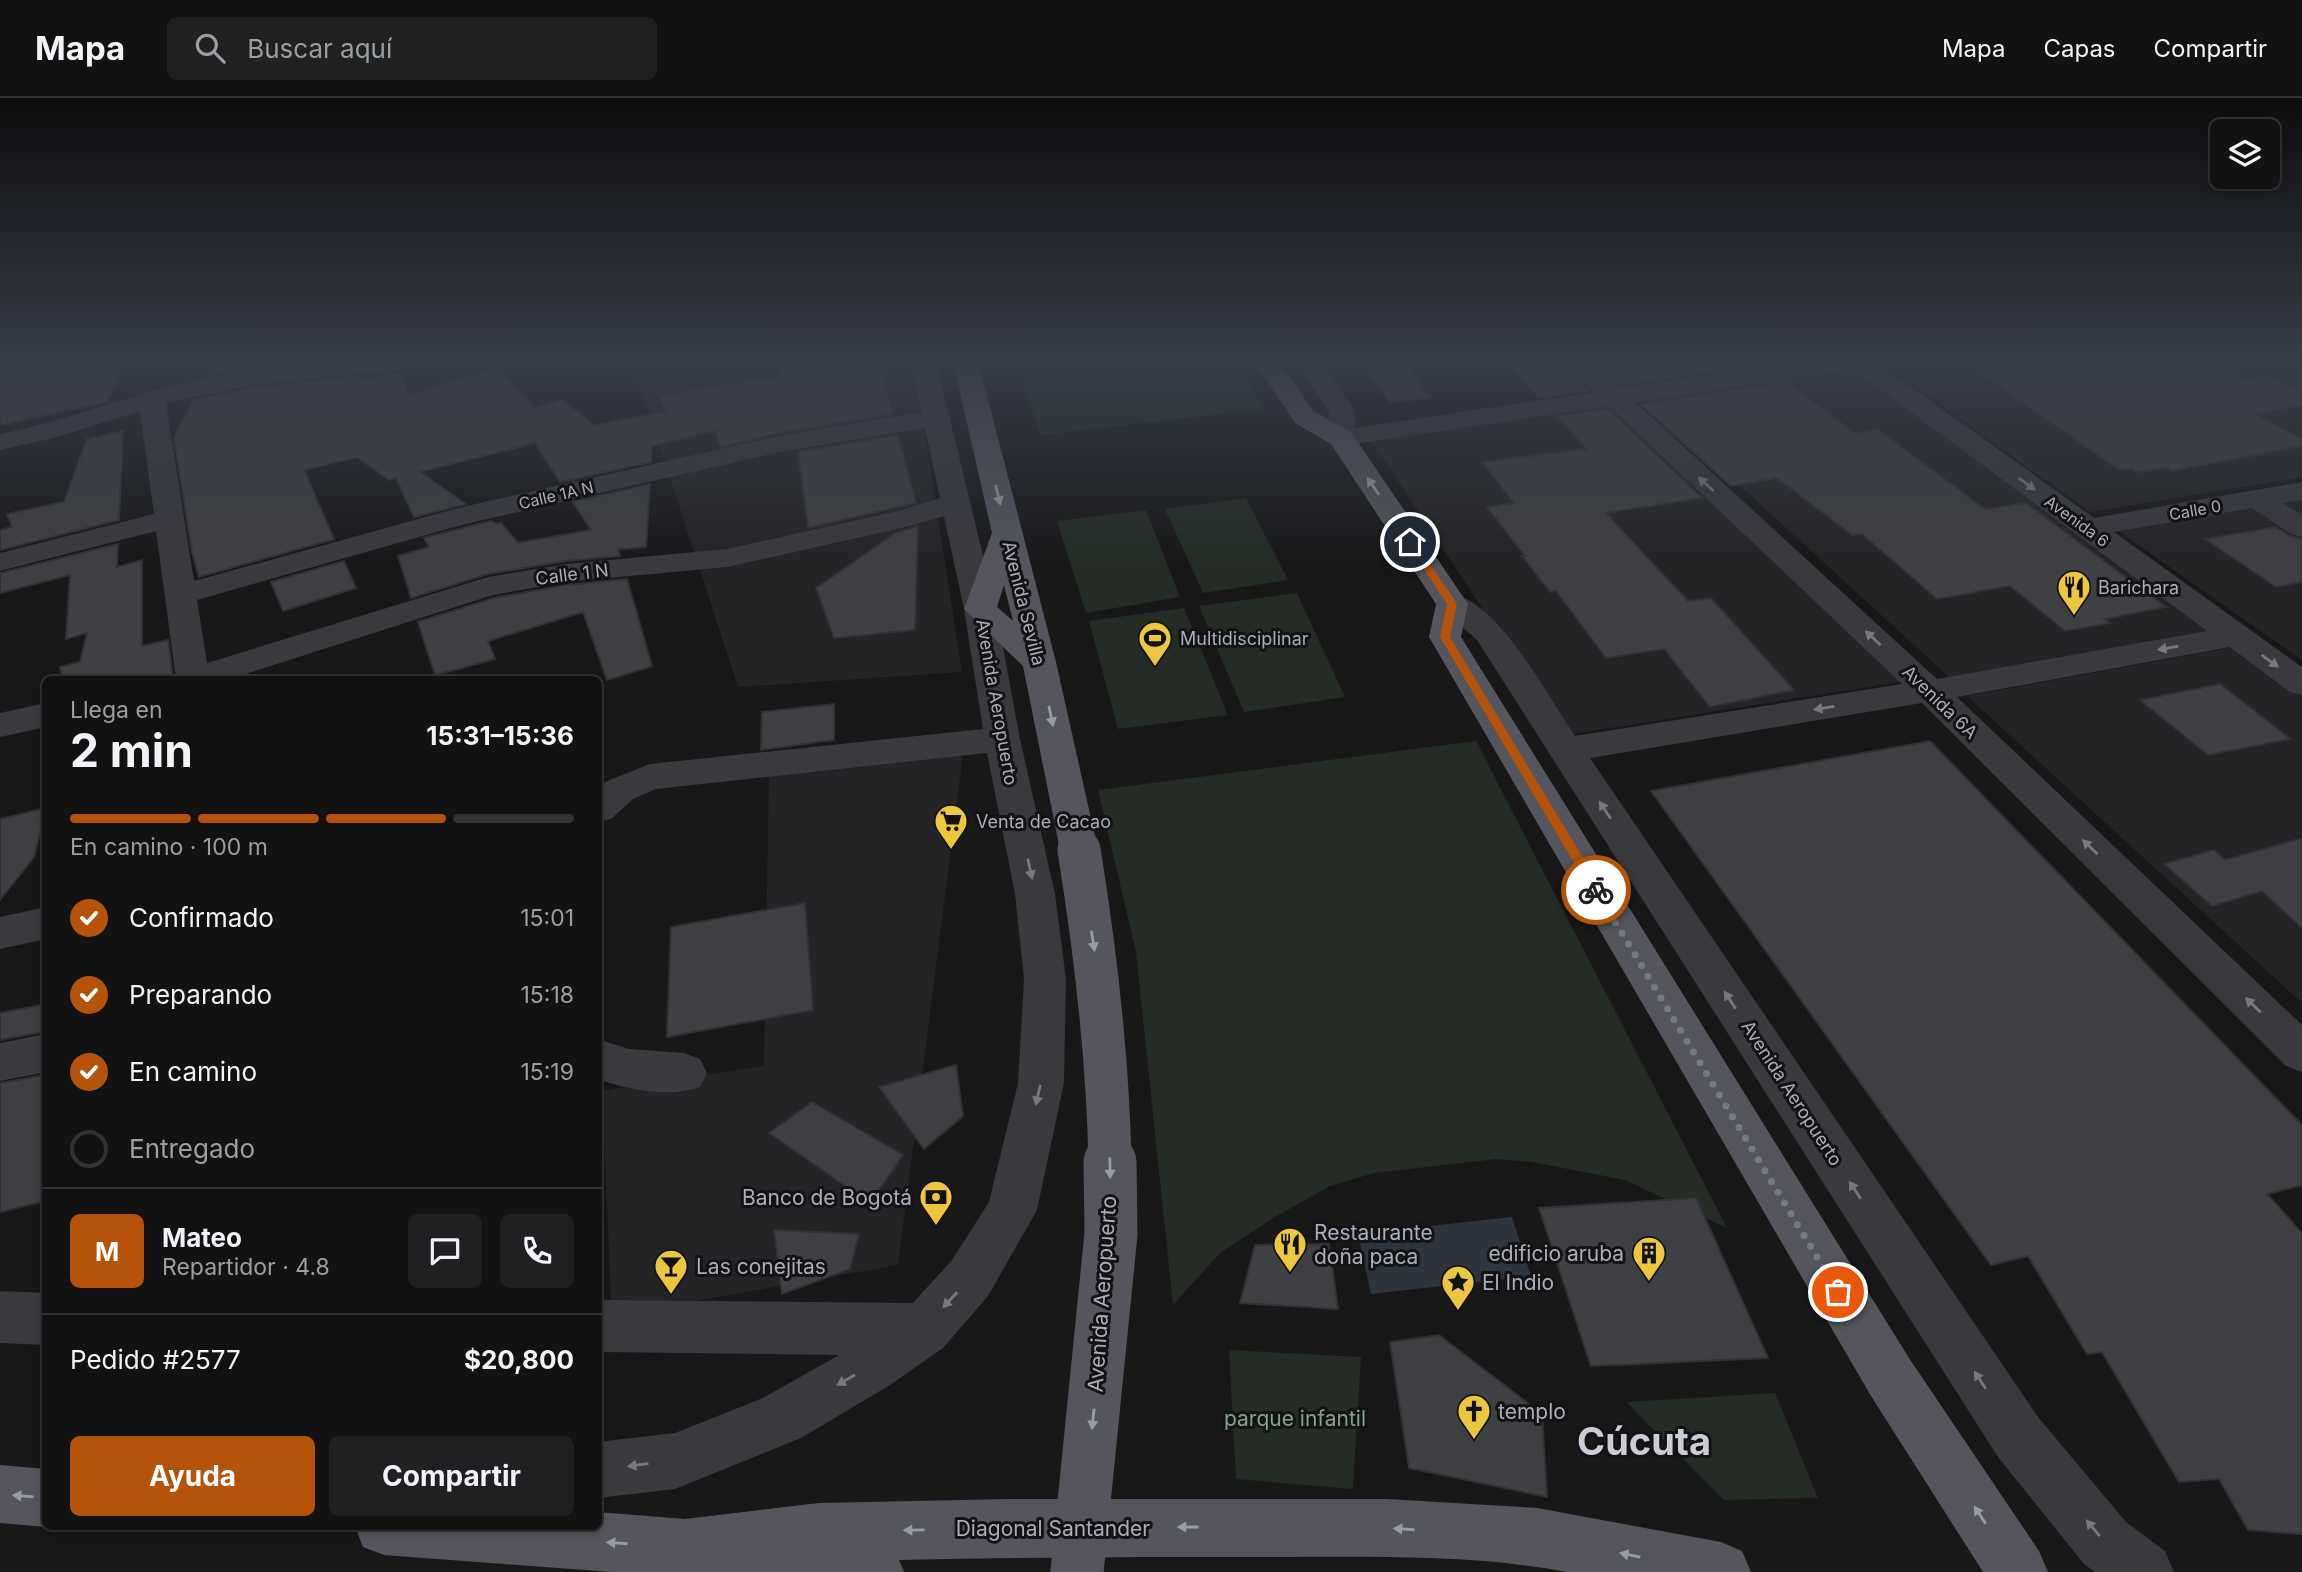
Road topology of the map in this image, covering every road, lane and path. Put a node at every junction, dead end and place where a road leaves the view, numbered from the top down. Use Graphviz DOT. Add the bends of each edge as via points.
graph roads {
  1 [pos="71,426"];
  2 [pos="156,426"];
  3 [pos="888,426"];
  4 [pos="937,426"];
  5 [pos="981,426"];
  6 [pos="1320,426"];
  7 [pos="1342,426"];
  8 [pos="1425,426"];
  9 [pos="1644,426"];
  10 [pos="1952,426"];
  11 [pos="1342,438"];
  12 [pos="0,442"];
  13 [pos="2302,491"];
  14 [pos="2257,499"];
  15 [pos="956,502"];
  16 [pos="170,519"];
  17 [pos="2087,528"];
  18 [pos="2302,528"];
  19 [pos="1007,534"];
  20 [pos="0,562"];
  21 [pos="182,594"];
  22 [pos="1452,604"];
  23 [pos="980,609"];
  24 [pos="2236,636"];
  25 [pos="1039,662"];
  26 [pos="194,676"];
  27 [pos="203,676"];
  28 [pos="2302,684"];
  29 [pos="1930,691"];
  30 [pos="42,716"];
  31 [pos="0,725"];
  32 [pos="1002,739"];
  33 [pos="1566,750"];
  34 [pos="602,806"];
  35 [pos="1079,850"];
  36 [pos="42,924"];
  37 [pos="0,933"];
  38 [pos="2302,1053"];
  39 [pos="42,1054"];
  40 [pos="602,1060"];
  41 [pos="0,1062"];
  42 [pos="684,1073"];
  43 [pos="0,1317"];
  44 [pos="42,1319"];
  45 [pos="602,1326"];
  46 [pos="924,1329"];
  47 [pos="602,1470"];
  48 [pos="0,1494"];
  49 [pos="42,1498"];
  50 [pos="438,1530"];
  51 [pos="685,1548"];
  52 [pos="874,1572"];
  53 [pos="1077,1572"];
  54 [pos="1721,1572"];
  55 [pos="2018,1572"];
  56 [pos="2144,1572"];
  1 -- 12 [label="street"];
  2 -- 16 [label="street"];
  3 -- 21 [label="street, Calle 1A N" via="779,444 458,517"];
  4 -- 15 [label="street, Avenida Aeropuerto"];
  5 -- 19 [label="main road, Avenida Sevilla, one-way"];
  6 -- 11 [label="main road"];
  7 -- 11 [label="street, Avenida Aeropuerto"];
  8 -- 11 [label="street"];
  29 -- 9 [label="street, Avenida 6A, one-way"];
  10 -- 17 [label="street, Avenida 6, one-way"];
  22 -- 11 [label="main road, Avenida Aeropuerto, one-way"];
  13 -- 14 [label="street, Calle 0"];
  14 -- 17 [label="street, Calle 0"];
  14 -- 18 [label="street"];
  15 -- 23 [label="street, Avenida Aeropuerto"];
  15 -- 27 [label="street, Calle 1 N" via="910,517 727,558 566,573 488,586"];
  16 -- 20 [label="street"];
  16 -- 21 [label="street"];
  17 -- 24 [label="street, Avenida 6"];
  19 -- 23 [label="main road"];
  19 -- 25 [label="main road, Avenida Sevilla"];
  21 -- 26 [label="street"];
  22 -- 33 [label="street, Avenida Aeropuerto" via="1489,633"];
  55 -- 22 [label="main road, one-way" via="1890,1377 1445,637"];
  23 -- 25 [label="main road"];
  23 -- 32 [label="street, Avenida Aeropuerto"];
  24 -- 28 [label="street, Avenida 6, one-way"];
  24 -- 29 [label="street, one-way"];
  25 -- 35 [label="main road, Avenida Sevilla, one-way"];
  29 -- 33 [label="street, one-way"];
  38 -- 29 [label="street, Avenida 6A, one-way"];
  30 -- 31 [label="street"];
  32 -- 34 [label="street" via="650,777 620,790"];
  32 -- 46 [label="street, Avenida Aeropuerto, one-way" via="1035,894 1045,979 1041,1083 1012,1210 970,1278"];
  56 -- 33 [label="street, Avenida Aeropuerto, one-way" via="2105,1543 2018,1437"];
  35 -- 53 [label="main road, Avenida Aeropuerto, one-way, bridge" via="1108,1078 1111,1234"];
  36 -- 37 [label="street"];
  39 -- 41 [label="street"];
  40 -- 42 [label="street" via="637,1070"];
  43 -- 44 [label="street"];
  45 -- 46 [label="street"];
  46 -- 47 [label="street, Avenida Aeropuerto, one-way" via="781,1418 675,1461"];
  49 -- 48 [label="main road, one-way"];
  51 -- 50 [label="main road, Diagonal Santander, one-way"];
  51 -- 52 [label="main road"];
  54 -- 51 [label="main road, Diagonal Santander, one-way" via="1537,1537 1387,1528 819,1532"];
}
